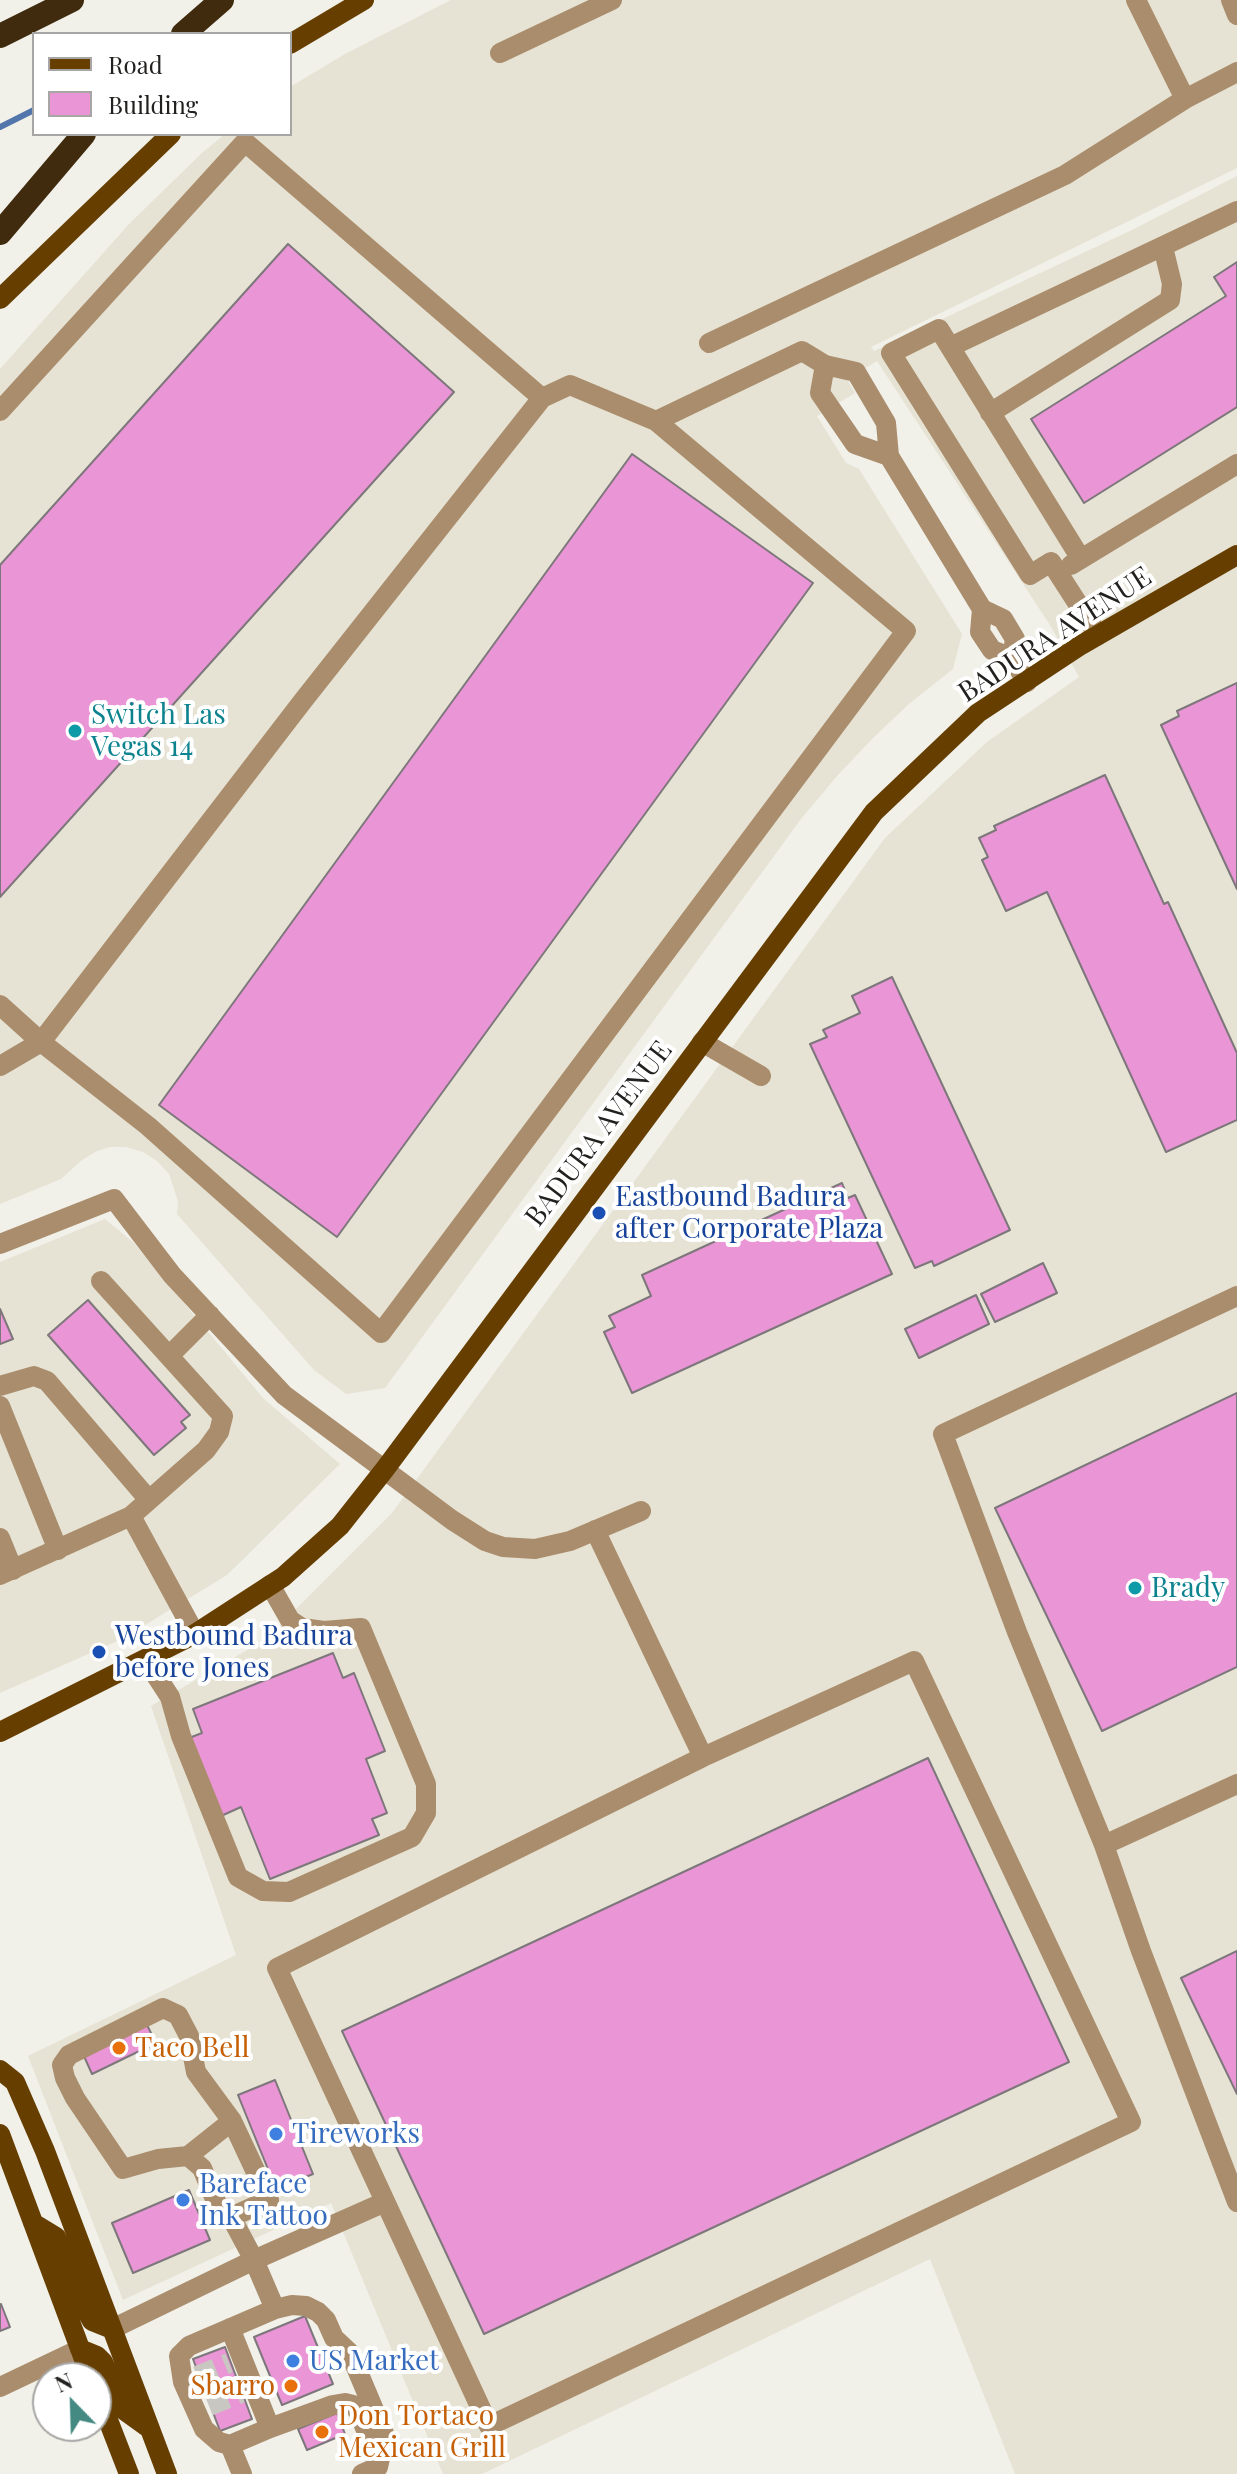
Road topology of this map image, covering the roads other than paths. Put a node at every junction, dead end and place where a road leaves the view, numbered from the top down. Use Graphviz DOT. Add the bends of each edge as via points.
graph roads {
  1 [pos="72,0"];
  2 [pos="222,0"];
  3 [pos="364,0"];
  4 [pos="612,0"];
  5 [pos="1136,0"];
  6 [pos="1231,0"];
  7 [pos="1237,15"];
  8 [pos="185,32"];
  9 [pos="0,36"];
  10 [pos="292,43"];
  11 [pos="500,53"];
  12 [pos="1237,72"];
  13 [pos="1185,99"];
  14 [pos="82,136"];
  15 [pos="169,136"];
  16 [pos="1237,211"];
  17 [pos="0,233"];
  18 [pos="1163,247"];
  19 [pos="0,299"];
  20 [pos="709,343"];
  21 [pos="950,347"];
  22 [pos="825,365"];
  23 [pos="542,398"];
  24 [pos="0,411"];
  25 [pos="990,413"];
  26 [pos="656,421"];
  27 [pos="889,456"];
  28 [pos="1237,464"];
  29 [pos="1237,555"];
  30 [pos="1081,559"];
  31 [pos="1058,573"];
  32 [pos="1098,635"];
  33 [pos="1027,682"];
  34 [pos="0,1005"];
  35 [pos="41,1042"];
  36 [pos="702,1042"];
  37 [pos="0,1066"];
  38 [pos="761,1076"];
  39 [pos="0,1244"];
  40 [pos="101,1281"];
  41 [pos="1237,1296"];
  42 [pos="210,1315"];
  43 [pos="169,1356"];
  44 [pos="0,1386"];
  45 [pos="0,1406"];
  46 [pos="385,1469"];
  47 [pos="149,1500"];
  48 [pos="641,1511"];
  49 [pos="131,1516"];
  50 [pos="595,1530"];
  51 [pos="0,1538"];
  52 [pos="58,1550"];
  53 [pos="7,1573"];
  54 [pos="270,1585"];
  55 [pos="195,1634"];
  56 [pos="146,1660"];
  57 [pos="0,1732"];
  58 [pos="703,1757"];
  59 [pos="1237,1784"];
  60 [pos="1104,1845"];
  61 [pos="0,2070"];
  62 [pos="232,2121"];
  63 [pos="0,2134"];
  64 [pos="188,2156"];
  65 [pos="385,2202"];
  66 [pos="1237,2202"];
  67 [pos="231,2217"];
  68 [pos="33,2223"];
  69 [pos="254,2260"];
  70 [pos="275,2309"];
  71 [pos="230,2328"];
  72 [pos="112,2329"];
  73 [pos="80,2349"];
  74 [pos="85,2362"];
  75 [pos="0,2387"];
  76 [pos="270,2428"];
  77 [pos="150,2429"];
  78 [pos="112,2430"];
  79 [pos="230,2445"];
  80 [pos="381,2450"];
  81 [pos="126,2465"];
  82 [pos="140,2474"];
  83 [pos="167,2474"];
  84 [pos="242,2474"];
  85 [pos="362,2474"];
  1 -- 9 [label="highway"];
  2 -- 8 [label="highway"];
  3 -- 10 [label="main road"];
  4 -- 11 [label="street"];
  5 -- 13 [label="street"];
  6 -- 7 [label="street"];
  12 -- 13 [label="street"];
  13 -- 20 [label="street" via="1065,175"];
  14 -- 17 [label="highway"];
  15 -- 19 [label="main road"];
  16 -- 18 [label="street"];
  18 -- 21 [label="street"];
  18 -- 25 [label="street" via="1172,284 1170,300"];
  21 -- 25 [label="street"];
  21 -- 31 [label="street" via="939,329 891,353 1030,575 1051,562"];
  22 -- 26 [label="street" via="802,351"];
  22 -- 27 [label="street" via="856,372 886,423"];
  22 -- 27 [label="street" via="820,393 855,444"];
  23 -- 24 [label="street" via="245,142"];
  23 -- 26 [label="street" via="570,385"];
  23 -- 35 [label="street"];
  25 -- 30 [label="street"];
  26 -- 35 [label="street" via="906,631 381,1333 148,1126"];
  27 -- 33 [label="street" via="982,609 1003,619 1015,639 1012,658"];
  28 -- 30 [label="street"];
  29 -- 32 [label="main road, BADURA AVENUE"];
  30 -- 31 [label="street"];
  31 -- 32 [label="street"];
  32 -- 33 [label="main road, BADURA AVENUE"];
  33 -- 36 [label="main road, BADURA AVENUE" via="978,713 874,812"];
  34 -- 35 [label="street"];
  35 -- 37 [label="street"];
  36 -- 38 [label="street"];
  36 -- 46 [label="main road, BADURA AVENUE"];
  39 -- 42 [label="street" via="114,1199"];
  40 -- 43 [label="street"];
  41 -- 60 [label="street" via="943,1434"];
  42 -- 43 [label="street"];
  42 -- 46 [label="street" via="284,1395"];
  43 -- 47 [label="street" via="223,1416 206,1450"];
  44 -- 47 [label="street" via="34,1376 47,1381"];
  45 -- 52 [label="street"];
  46 -- 50 [label="street" via="452,1520 503,1547 535,1549"];
  46 -- 54 [label="main road, BADURA AVENUE" via="340,1526"];
  47 -- 49 [label="street"];
  48 -- 50 [label="street"];
  49 -- 52 [label="street"];
  49 -- 55 [label="street"];
  50 -- 58 [label="street"];
  51 -- 53 [label="street"];
  52 -- 53 [label="street"];
  54 -- 55 [label="main road, BADURA AVENUE"];
  54 -- 56 [label="street" via="290,1620 302,1628 361,1628 426,1784 426,1813 412,1837 289,1892 263,1891 238,1877 170,1697"];
  55 -- 56 [label="main road, BADURA AVENUE"];
  56 -- 57 [label="main road, BADURA AVENUE"];
  58 -- 65 [label="street" via="277,1968"];
  58 -- 65 [label="street" via="914,1661 1131,2122 489,2426"];
  59 -- 60 [label="street"];
  60 -- 66 [label="street"];
  61 -- 72 [label="main road" via="15,2082 45,2151"];
  62 -- 64 [label="street"];
  62 -- 64 [label="street" via="196,2072 189,2036 178,2015 163,2008 69,2055 62,2065 65,2078 123,2169"];
  62 -- 67 [label="street" via="269,2200"];
  63 -- 68 [label="main road"];
  64 -- 67 [label="street" via="202,2168 217,2204"];
  65 -- 69 [label="street"];
  67 -- 69 [label="street"];
  68 -- 72 [label="main road" via="56,2237 92,2321"];
  68 -- 73 [label="main road"];
  69 -- 70 [label="street"];
  69 -- 72 [label="street"];
  70 -- 71 [label="street"];
  70 -- 80 [label="street" via="306,2306 326,2320 334,2338 350,2353 385,2436"];
  71 -- 76 [label="street" via="248,2391"];
  71 -- 79 [label="street" via="179,2356 202,2409 204,2429"];
  72 -- 77 [label="main road"];
  73 -- 74 [label="main road"];
  73 -- 75 [label="street"];
  73 -- 77 [label="main road" via="103,2362 125,2411"];
  76 -- 79 [label="street"];
  76 -- 80 [label="street" via="345,2403 358,2411 370,2440"];
  77 -- 83 [label="main road"];
  78 -- 81 [label="main road"];
  79 -- 84 [label="street"];
  80 -- 85 [label="street" via="378,2467"];
  81 -- 82 [label="main road"];
}
